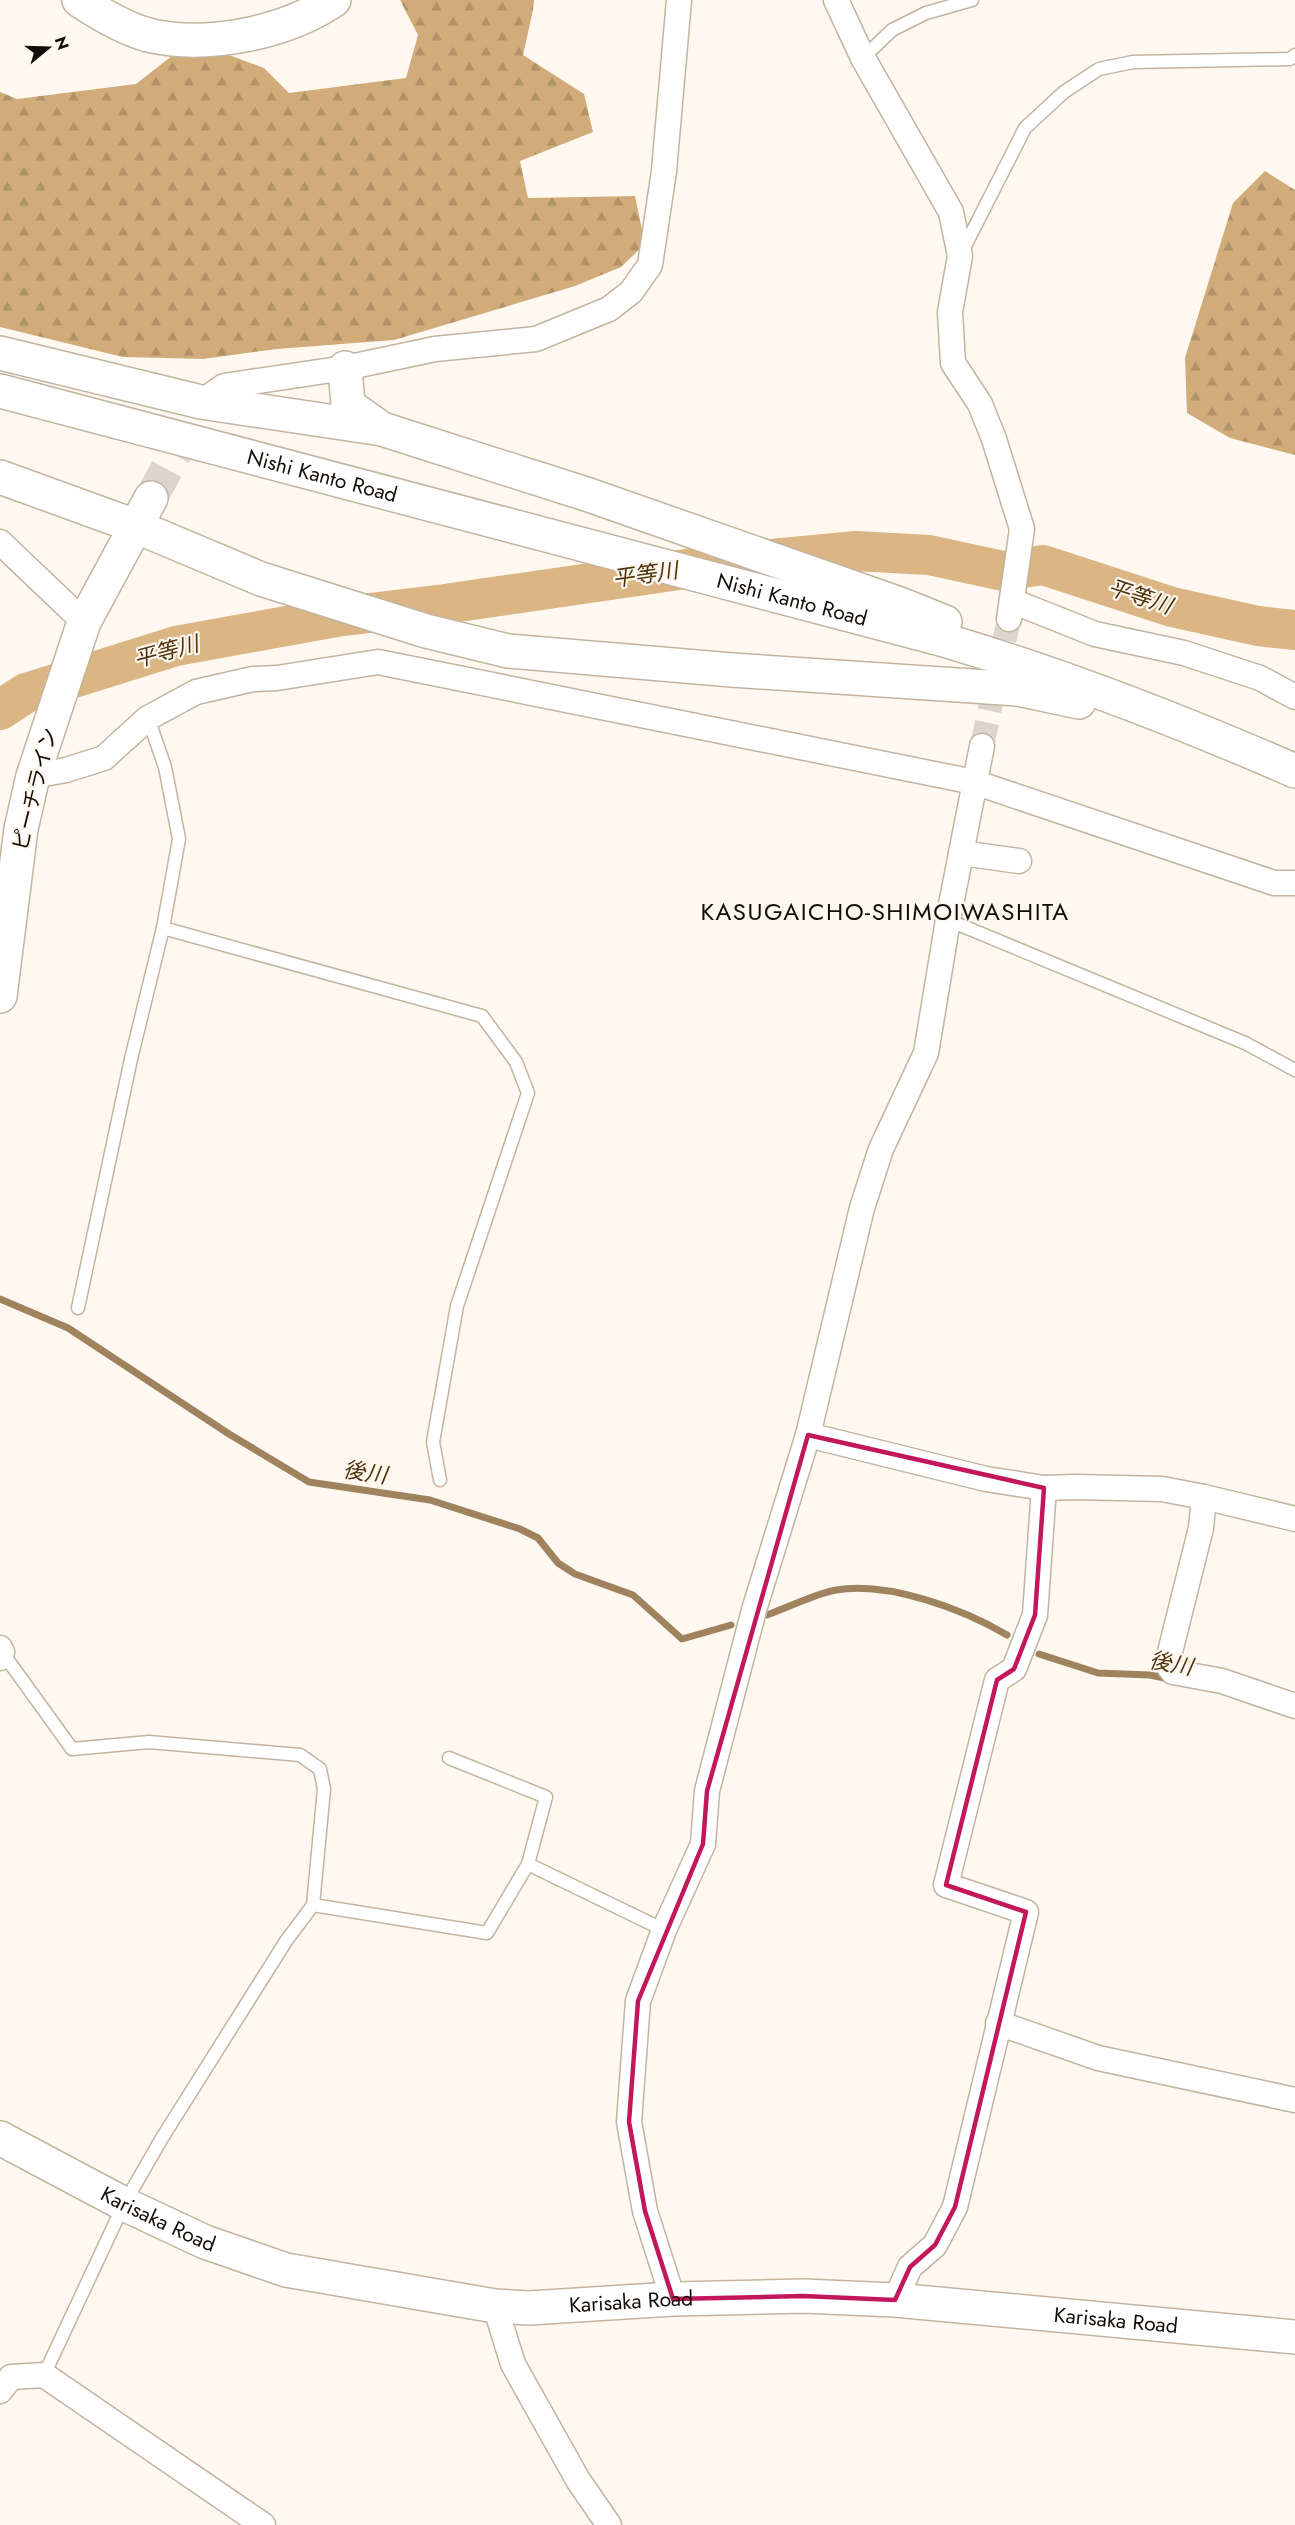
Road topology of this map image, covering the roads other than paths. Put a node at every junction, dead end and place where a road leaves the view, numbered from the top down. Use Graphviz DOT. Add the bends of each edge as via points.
graph roads {
  1 [pos="79,0"];
  2 [pos="333,0"];
  3 [pos="679,0"];
  4 [pos="836,0"];
  5 [pos="972,0"];
  6 [pos="1295,55"];
  7 [pos="863,58"];
  8 [pos="960,256"];
  9 [pos="0,353"];
  10 [pos="345,368"];
  11 [pos="0,391"];
  12 [pos="198,410"];
  13 [pos="382,429"];
  14 [pos="0,477"];
  15 [pos="143,512"];
  16 [pos="0,542"];
  17 [pos="84,621"];
  18 [pos="1088,687"];
  19 [pos="1295,697"];
  20 [pos="148,718"];
  21 [pos="982,746"];
  22 [pos="1256,754"];
  23 [pos="1295,771"];
  24 [pos="33,776"];
  25 [pos="974,782"];
  26 [pos="961,853"];
  27 [pos="1019,861"];
  28 [pos="1295,883"];
  29 [pos="948,920"];
  30 [pos="163,928"];
  31 [pos="0,996"];
  32 [pos="1295,1070"];
  33 [pos="78,1308"];
  34 [pos="808,1435"];
  35 [pos="440,1480"];
  36 [pos="1044,1488"];
  37 [pos="1204,1497"];
  38 [pos="1295,1519"];
  39 [pos="1,1653"];
  40 [pos="1295,1706"];
  41 [pos="449,1758"];
  42 [pos="528,1863"];
  43 [pos="313,1905"];
  44 [pos="664,1930"];
  45 [pos="998,2023"];
  46 [pos="1295,2100"];
  47 [pos="0,2138"];
  48 [pos="123,2204"];
  49 [pos="674,2299"];
  50 [pos="895,2300"];
  51 [pos="495,2306"];
  52 [pos="1295,2337"];
  53 [pos="44,2375"];
  54 [pos="0,2391"];
  55 [pos="263,2525"];
  56 [pos="609,2525"];
  1 -- 2 [label="main road" via="113,21 148,34 182,40 263,31 317,11"];
  3 -- 10 [label="street" via="664,171 650,265 631,292 609,309 536,339 435,349"];
  4 -- 7 [label="street"];
  5 -- 7 [label="lane" via="926,13 892,30"];
  6 -- 8 [label="lane" via="1290,59 1133,62 1099,69 1064,92 1025,128"];
  7 -- 8 [label="street" via="951,212"];
  8 -- 19 [label="street" via="950,312 953,363 980,404 1022,529 1010,610 1095,634 1184,652 1260,678"];
  9 -- 12 [label="main road"];
  10 -- 12 [label="street" via="224,386"];
  10 -- 13 [label="main road" via="348,405"];
  11 -- 18 [label="main road, Nishi Kanto Road" via="846,613 1012,660"];
  12 -- 13 [label="main road"];
  13 -- 18 [label="main road" via="589,495 900,604 1022,654"];
  14 -- 15 [label="main road"];
  15 -- 17 [label="main road, ピーチライン"];
  15 -- 22 [label="main road" via="261,579 426,631 508,651 1018,689 1072,700"];
  16 -- 17 [label="street"];
  17 -- 24 [label="main road, ピーチライン"];
  18 -- 22 [label="main road, Nishi Kanto Road"];
  20 -- 24 [label="street" via="104,758"];
  20 -- 25 [label="street" via="196,692 228,684 378,662"];
  20 -- 30 [label="lane" via="165,768 179,839"];
  21 -- 25 [label="street"];
  22 -- 23 [label="main road, Nishi Kanto Road"];
  24 -- 31 [label="main road, ピーチライン" via="21,829"];
  25 -- 26 [label="street"];
  25 -- 28 [label="street" via="1274,884"];
  26 -- 27 [label="street"];
  26 -- 29 [label="street"];
  29 -- 32 [label="lane" via="1245,1043"];
  29 -- 34 [label="street" via="926,1053 881,1149 862,1208"];
  30 -- 33 [label="lane"];
  30 -- 35 [label="lane" via="482,1016 516,1062 528,1093 457,1306 433,1442"];
  34 -- 36 [label="street" via="987,1479"];
  34 -- 44 [label="street" via="754,1610 707,1791 703,1844"];
  36 -- 37 [label="street" via="1162,1490"];
  36 -- 45 [label="street" via="1035,1616 1014,1669 997,1680 946,1885 1026,1912"];
  37 -- 38 [label="street"];
  37 -- 40 [label="street" via="1201,1528 1167,1664 1173,1672 1222,1681"];
  39 -- 43 [label="lane" via="72,1749 161,1743 300,1755 320,1768 324,1789"];
  41 -- 42 [label="lane" via="546,1797"];
  42 -- 43 [label="lane" via="487,1933"];
  42 -- 44 [label="lane"];
  43 -- 48 [label="lane" via="286,1941"];
  44 -- 49 [label="street" via="638,2001 629,2122 645,2211"];
  45 -- 46 [label="street" via="1098,2058"];
  45 -- 50 [label="street" via="955,2207 935,2245 910,2267"];
  47 -- 48 [label="main road, Karisaka Road"];
  48 -- 51 [label="main road, Karisaka Road" via="205,2242 286,2270"];
  48 -- 53 [label="lane"];
  49 -- 50 [label="main road, Karisaka Road" via="802,2296"];
  49 -- 51 [label="main road, Karisaka Road" via="529,2308"];
  50 -- 52 [label="main road, Karisaka Road"];
  51 -- 56 [label="street" via="513,2364 578,2480"];
  53 -- 54 [label="street" via="12,2377"];
  53 -- 55 [label="street"];
}
